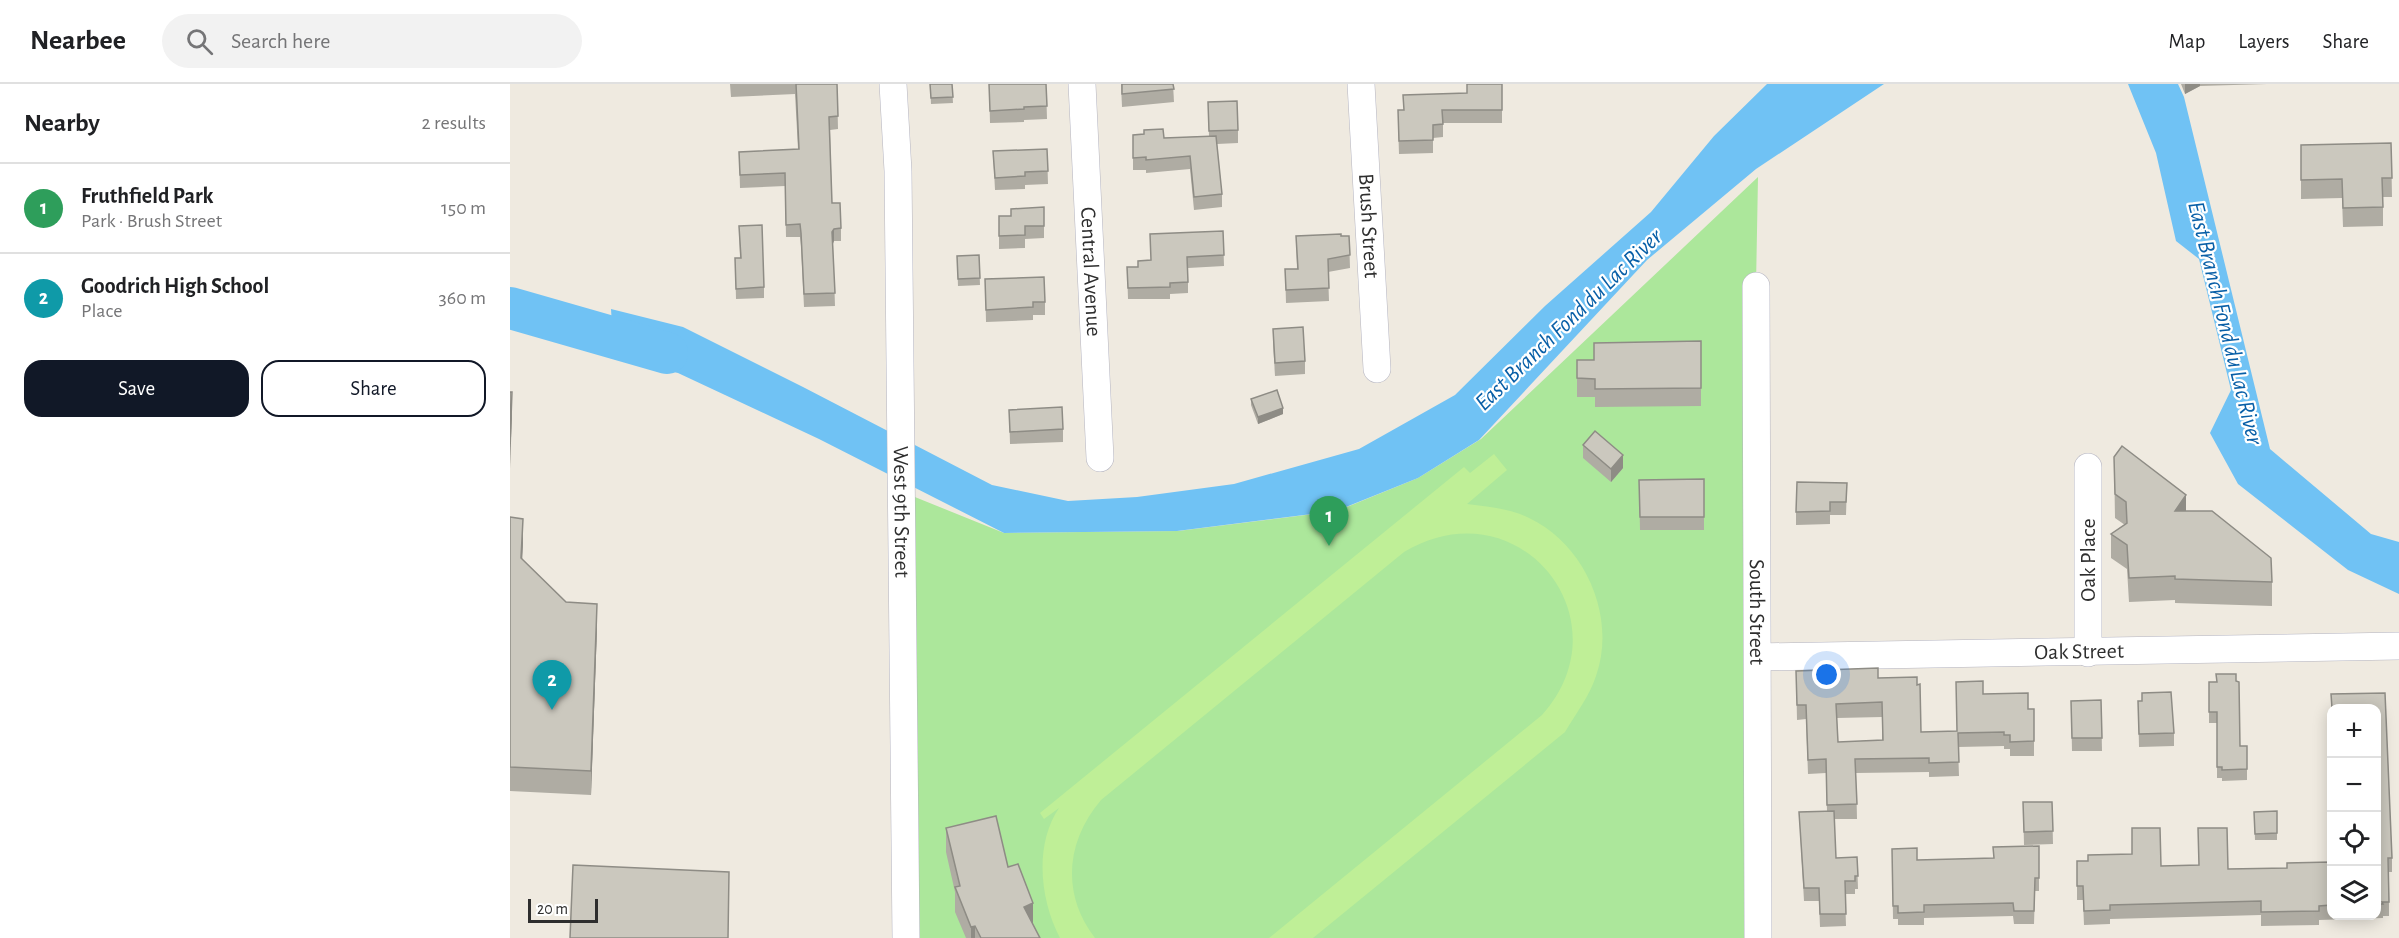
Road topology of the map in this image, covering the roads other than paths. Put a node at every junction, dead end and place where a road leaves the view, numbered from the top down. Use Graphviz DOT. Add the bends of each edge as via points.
graph roads {
  1 [pos="893,84"];
  2 [pos="1082,84"];
  3 [pos="1360,84"];
  4 [pos="1756,286"];
  5 [pos="1377,369"];
  6 [pos="1101,458"];
  7 [pos="2088,467"];
  8 [pos="2399,646"];
  9 [pos="2088,652"];
  10 [pos="1758,657"];
  11 [pos="906,938"];
  12 [pos="1758,938"];
  1 -- 11 [label="street, West 9th Street" via="898,171"];
  2 -- 6 [label="street, Central Avenue"];
  3 -- 5 [label="street, Brush Street"];
  4 -- 10 [label="street, South Street"];
  7 -- 9 [label="street, Oak Place"];
  8 -- 9 [label="street, Oak Street"];
  9 -- 10 [label="street, Oak Street"];
  10 -- 12 [label="street, South Street"];
}
